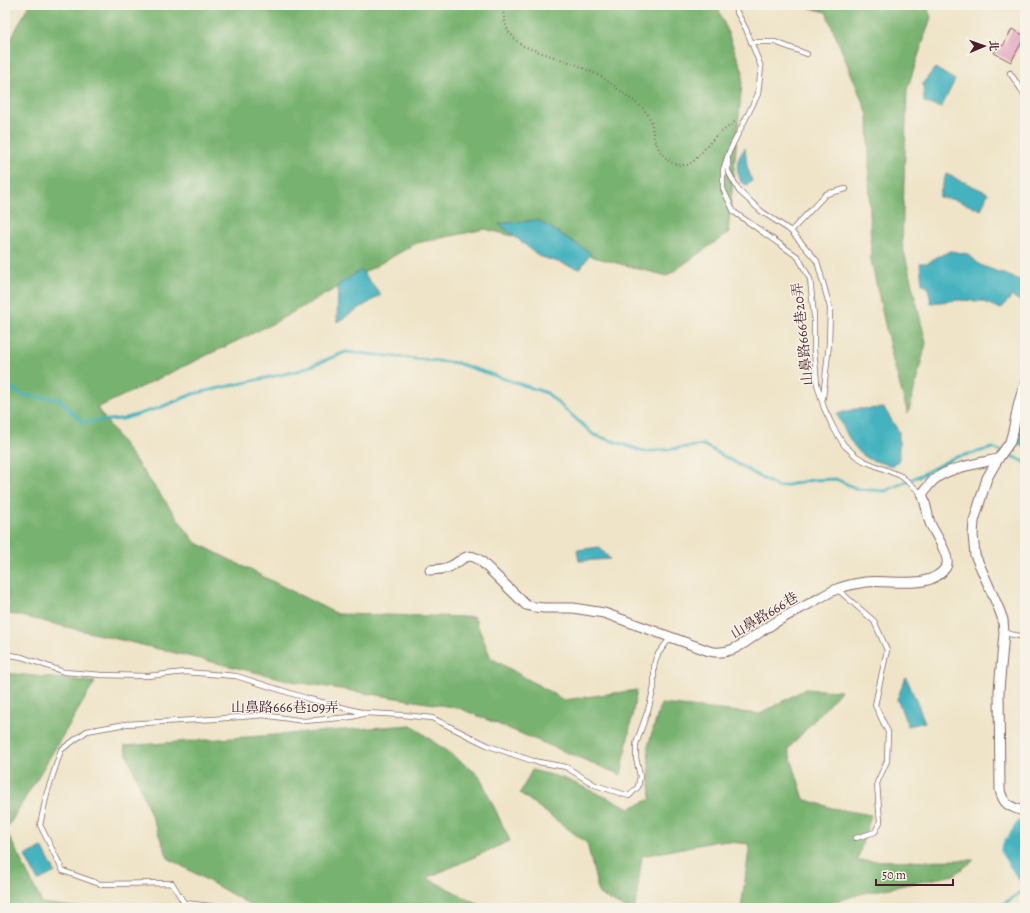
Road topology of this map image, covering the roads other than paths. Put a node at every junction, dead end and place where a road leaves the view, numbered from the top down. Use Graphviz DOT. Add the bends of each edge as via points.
graph roads {
  1 [pos="733,5"];
  2 [pos="751,42"];
  3 [pos="807,54"];
  4 [pos="1010,73"];
  5 [pos="1025,95"];
  6 [pos="729,152"];
  7 [pos="846,189"];
  8 [pos="791,231"];
  9 [pos="1025,385"];
  10 [pos="822,401"];
  11 [pos="999,457"];
  12 [pos="922,494"];
  13 [pos="430,570"];
  14 [pos="837,589"];
  15 [pos="1004,633"];
  16 [pos="1025,637"];
  17 [pos="670,638"];
  18 [pos="5,654"];
  19 [pos="366,714"];
  20 [pos="1025,812"];
  21 [pos="856,838"];
  22 [pos="220,907"];
  1 -- 2 [label="lane, 山鼻路666巷20弄"];
  2 -- 3 [label="lane" via="775,42"];
  2 -- 6 [label="lane, 山鼻路666巷20弄" via="761,67 758,94"];
  4 -- 5 [label="lane"];
  6 -- 8 [label="lane" via="728,171 739,191 761,211"];
  6 -- 10 [label="lane, 山鼻路666巷20弄" via="723,170 723,189 734,212 798,257 810,279 814,350"];
  7 -- 8 [label="lane" via="826,194"];
  8 -- 10 [label="lane" via="818,261 830,308 829,344"];
  9 -- 11 [label="street" via="1014,431"];
  10 -- 12 [label="lane, 山鼻路666巷20弄" via="844,445 864,461 906,480"];
  11 -- 12 [label="street" via="945,473 935,479"];
  11 -- 15 [label="street" via="987,478 974,521 973,535 975,555 999,609"];
  12 -- 14 [label="street, 山鼻路666巷" via="931,524 947,558 947,565 940,575 918,582 867,582"];
  13 -- 17 [label="street, 山鼻路666巷" via="448,568 465,557 475,557 526,605 604,613"];
  14 -- 17 [label="street, 山鼻路666巷" via="768,626 740,646 724,652 716,653"];
  14 -- 21 [label="lane" via="874,622 887,650 875,705 888,732 887,761 877,783 880,822 875,832"];
  15 -- 16 [label="lane"];
  15 -- 20 [label="street" via="999,690 1000,790 1006,804"];
  17 -- 19 [label="lane, 山鼻路666巷109弄" via="655,661 654,687 636,744 640,776 638,787 629,796 595,785 566,767 533,761 489,746 432,718"];
  18 -- 19 [label="lane" via="22,657 64,672 148,676 185,672 236,676"];
  19 -- 22 [label="lane, 山鼻路666巷109弄" via="304,721 263,715 126,724 87,731 61,750 47,792 40,825 63,871 100,884 172,883 184,903"];
}
